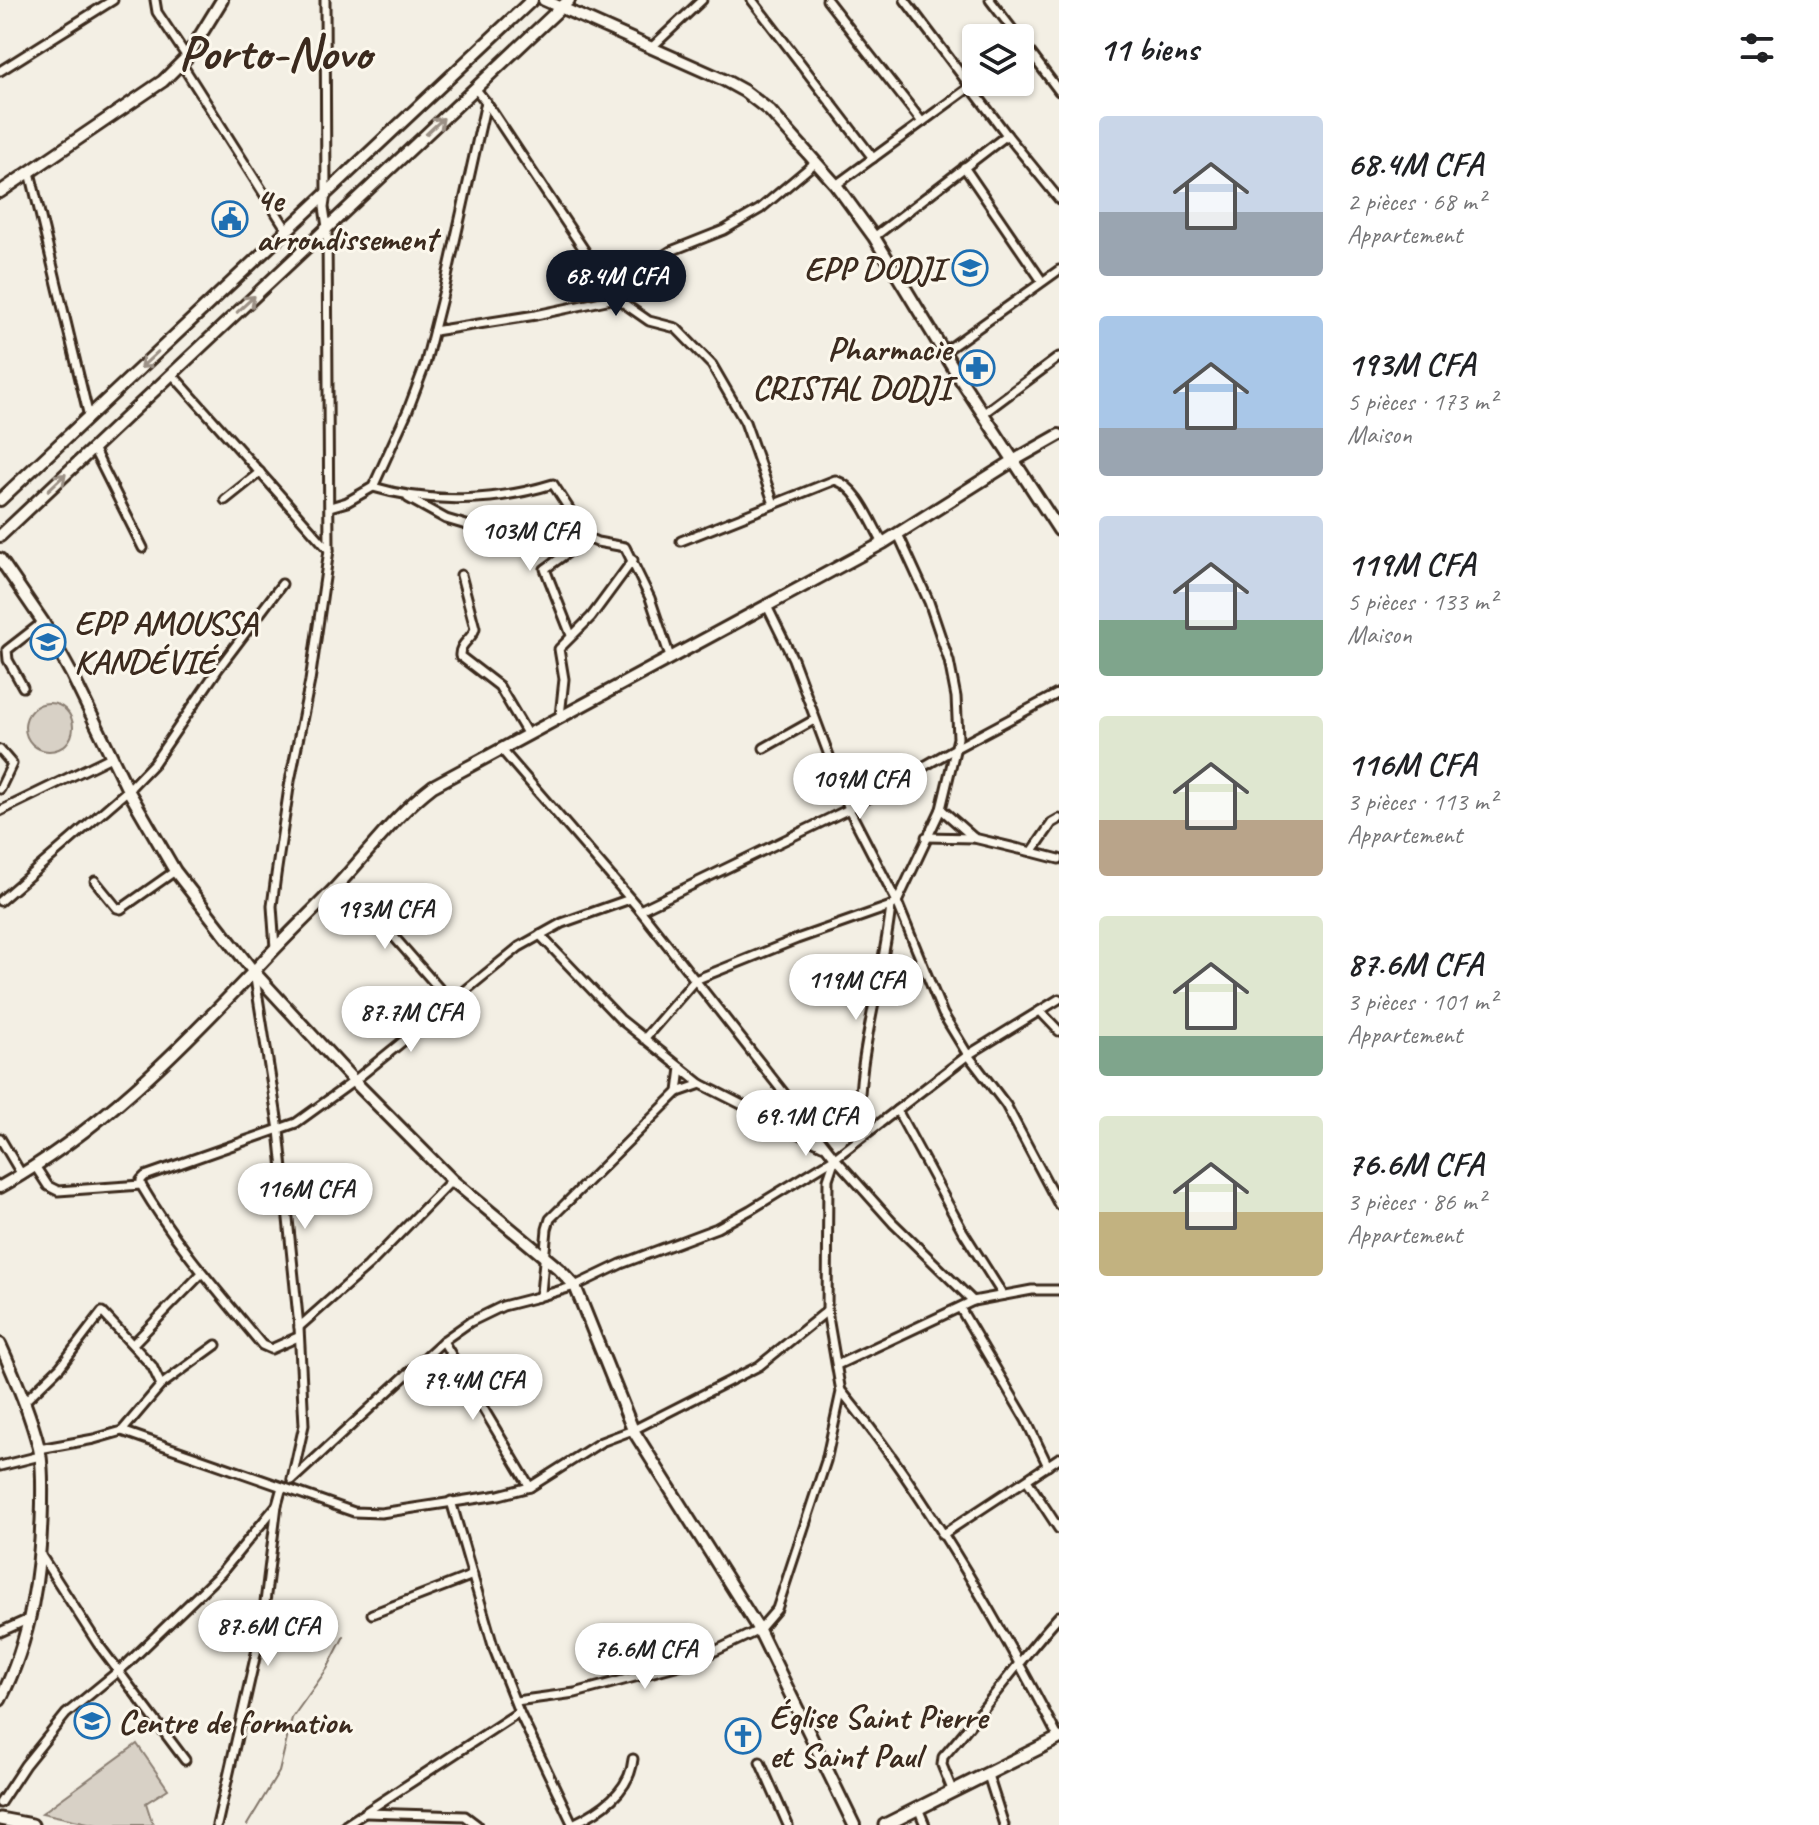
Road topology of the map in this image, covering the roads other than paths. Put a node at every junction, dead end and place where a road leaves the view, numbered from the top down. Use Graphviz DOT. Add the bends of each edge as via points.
graph roads {
  1 [pos="113,0"];
  2 [pos="155,0"];
  3 [pos="222,0"];
  4 [pos="325,0"];
  5 [pos="532,0"];
  6 [pos="544,0"];
  7 [pos="702,0"];
  8 [pos="752,0"];
  9 [pos="827,0"];
  10 [pos="905,0"];
  11 [pos="990,0"];
  12 [pos="565,4"];
  13 [pos="1008,24"];
  14 [pos="651,48"];
  15 [pos="1034,58"];
  16 [pos="184,60"];
  17 [pos="0,71"];
  18 [pos="962,76"];
  19 [pos="475,88"];
  20 [pos="1059,91"];
  21 [pos="962,93"];
  22 [pos="977,96"];
  23 [pos="486,102"];
  24 [pos="922,122"];
  25 [pos="1007,135"];
  26 [pos="873,158"];
  27 [pos="816,162"];
  28 [pos="964,167"];
  29 [pos="30,172"];
  30 [pos="836,185"];
  31 [pos="0,192"];
  32 [pos="326,193"];
  33 [pos="1059,199"];
  34 [pos="327,227"];
  35 [pos="287,230"];
  36 [pos="874,237"];
  37 [pos="1059,270"];
  38 [pos="1042,281"];
  39 [pos="611,290"];
  40 [pos="616,298"];
  41 [pos="434,331"];
  42 [pos="944,352"];
  43 [pos="1059,357"];
  44 [pos="172,374"];
  45 [pos="984,413"];
  46 [pos="89,417"];
  47 [pos="1059,435"];
  48 [pos="93,448"];
  49 [pos="1013,461"];
  50 [pos="260,472"];
  51 [pos="373,487"];
  52 [pos="407,497"];
  53 [pos="0,500"];
  54 [pos="225,500"];
  55 [pos="774,504"];
  56 [pos="330,507"];
  57 [pos="473,527"];
  58 [pos="1059,530"];
  59 [pos="898,534"];
  60 [pos="0,536"];
  61 [pos="588,538"];
  62 [pos="681,541"];
  63 [pos="883,543"];
  64 [pos="143,548"];
  65 [pos="329,550"];
  66 [pos="0,559"];
  67 [pos="633,560"];
  68 [pos="461,575"];
  69 [pos="282,584"];
  70 [pos="767,606"];
  71 [pos="43,622"];
  72 [pos="571,635"];
  73 [pos="670,657"];
  74 [pos="23,687"];
  75 [pos="1059,693"];
  76 [pos="560,716"];
  77 [pos="814,720"];
  78 [pos="528,735"];
  79 [pos="764,748"];
  80 [pos="956,748"];
  81 [pos="501,749"];
  82 [pos="0,750"];
  83 [pos="111,757"];
  84 [pos="0,789"];
  85 [pos="128,790"];
  86 [pos="849,809"];
  87 [pos="941,809"];
  88 [pos="0,811"];
  89 [pos="1059,819"];
  90 [pos="926,837"];
  91 [pos="974,838"];
  92 [pos="1032,852"];
  93 [pos="1059,859"];
  94 [pos="175,871"];
  95 [pos="95,881"];
  96 [pos="338,884"];
  97 [pos="630,899"];
  98 [pos="0,901"];
  99 [pos="894,904"];
  100 [pos="640,910"];
  101 [pos="540,935"];
  102 [pos="275,948"];
  103 [pos="253,971"];
  104 [pos="695,980"];
  105 [pos="1059,999"];
  106 [pos="450,1001"];
  107 [pos="1040,1011"];
  108 [pos="1059,1031"];
  109 [pos="644,1039"];
  110 [pos="968,1055"];
  111 [pos="681,1068"];
  112 [pos="354,1081"];
  113 [pos="701,1084"];
  114 [pos="678,1092"];
  115 [pos="897,1110"];
  116 [pos="279,1130"];
  117 [pos="0,1138"];
  118 [pos="860,1138"];
  119 [pos="824,1146"];
  120 [pos="835,1158"];
  121 [pos="35,1166"];
  122 [pos="22,1175"];
  123 [pos="452,1180"];
  124 [pos="141,1185"];
  125 [pos="0,1187"];
  126 [pos="1059,1205"];
  127 [pos="545,1258"];
  128 [pos="202,1273"];
  129 [pos="575,1286"];
  130 [pos="1059,1290"];
  131 [pos="1003,1295"];
  132 [pos="538,1297"];
  133 [pos="973,1301"];
  134 [pos="960,1308"];
  135 [pos="827,1311"];
  136 [pos="299,1327"];
  137 [pos="298,1337"];
  138 [pos="443,1341"];
  139 [pos="0,1344"];
  140 [pos="133,1344"];
  141 [pos="216,1345"];
  142 [pos="837,1365"];
  143 [pos="161,1385"];
  144 [pos="841,1392"];
  145 [pos="24,1402"];
  146 [pos="633,1430"];
  147 [pos="122,1431"];
  148 [pos="40,1453"];
  149 [pos="1059,1458"];
  150 [pos="0,1466"];
  151 [pos="1048,1466"];
  152 [pos="292,1480"];
  153 [pos="1027,1480"];
  154 [pos="530,1487"];
  155 [pos="285,1488"];
  156 [pos="451,1501"];
  157 [pos="277,1505"];
  158 [pos="1059,1529"];
  159 [pos="942,1535"];
  160 [pos="40,1554"];
  161 [pos="473,1575"];
  162 [pos="372,1614"];
  163 [pos="1059,1616"];
  164 [pos="31,1619"];
  165 [pos="759,1630"];
  166 [pos="0,1632"];
  167 [pos="1018,1661"];
  168 [pos="118,1671"];
  169 [pos="0,1700"];
  170 [pos="516,1701"];
  171 [pos="519,1712"];
  172 [pos="1059,1738"];
  173 [pos="633,1759"];
  174 [pos="185,1760"];
  175 [pos="760,1762"];
  176 [pos="988,1775"];
  177 [pos="953,1792"];
  178 [pos="0,1803"];
  179 [pos="918,1808"];
  180 [pos="364,1813"];
  181 [pos="8,1822"];
  182 [pos="573,1824"];
  183 [pos="32,1825"];
  184 [pos="217,1825"];
  185 [pos="346,1825"];
  186 [pos="477,1825"];
  187 [pos="788,1825"];
  188 [pos="854,1825"];
  189 [pos="885,1825"];
  190 [pos="925,1825"];
  191 [pos="1004,1825"];
  1 -- 17 [label="street"];
  2 -- 16 [label="street"];
  3 -- 16 [label="street"];
  4 -- 32 [label="street"];
  5 -- 32 [label="street"];
  6 -- 12 [label="street"];
  7 -- 14 [label="street"];
  8 -- 26 [label="street"];
  9 -- 24 [label="street"];
  10 -- 18 [label="street"];
  11 -- 13 [label="street"];
  12 -- 14 [label="street"];
  12 -- 19 [label="street"];
  14 -- 27 [label="street" via="744,91 770,111"];
  15 -- 20 [label="street"];
  16 -- 29 [label="street" via="139,100"];
  16 -- 35 [label="street"];
  19 -- 23 [label="street"];
  34 -- 19 [label="street, one-way"];
  21 -- 24 [label="street"];
  22 -- 25 [label="street"];
  23 -- 39 [label="street"];
  23 -- 41 [label="street"];
  24 -- 26 [label="street"];
  25 -- 28 [label="street"];
  25 -- 33 [label="street"];
  26 -- 30 [label="street"];
  27 -- 30 [label="street"];
  27 -- 39 [label="street" via="760,209 671,251"];
  28 -- 36 [label="street"];
  28 -- 38 [label="street"];
  29 -- 31 [label="street"];
  29 -- 46 [label="street"];
  30 -- 36 [label="street"];
  32 -- 34 [label="street"];
  32 -- 35 [label="street"];
  44 -- 34 [label="street, one-way"];
  34 -- 56 [label="street"];
  35 -- 46 [label="street, one-way"];
  36 -- 42 [label="street"];
  37 -- 38 [label="street"];
  38 -- 42 [label="street"];
  39 -- 40 [label="street"];
  40 -- 41 [label="street"];
  40 -- 55 [label="street" via="649,321 676,328 712,365 745,422"];
  41 -- 51 [label="street" via="408,410"];
  42 -- 45 [label="street"];
  43 -- 45 [label="street"];
  44 -- 48 [label="street"];
  44 -- 50 [label="street"];
  45 -- 49 [label="street"];
  46 -- 53 [label="street"];
  47 -- 49 [label="street"];
  60 -- 48 [label="street, one-way"];
  48 -- 64 [label="street"];
  49 -- 58 [label="street"];
  49 -- 59 [label="street"];
  50 -- 54 [label="street"];
  50 -- 65 [label="street"];
  51 -- 52 [label="street"];
  51 -- 56 [label="street"];
  52 -- 57 [label="street"];
  52 -- 61 [label="street" via="499,496 553,484"];
  55 -- 62 [label="street"];
  55 -- 63 [label="street" via="835,480 845,483"];
  56 -- 65 [label="street"];
  59 -- 63 [label="street"];
  59 -- 80 [label="street" via="949,661 956,697"];
  61 -- 67 [label="street" via="625,547"];
  61 -- 72 [label="street" via="545,569"];
  63 -- 70 [label="street"];
  65 -- 102 [label="street" via="276,875"];
  66 -- 71 [label="street"];
  67 -- 72 [label="street"];
  67 -- 73 [label="street"];
  68 -- 78 [label="street" via="475,628 460,656 495,682"];
  69 -- 85 [label="street" via="154,763"];
  70 -- 73 [label="street"];
  70 -- 77 [label="street"];
  71 -- 74 [label="street" via="7,650"];
  71 -- 83 [label="street"];
  72 -- 76 [label="street" via="558,653 564,679"];
  73 -- 76 [label="street"];
  75 -- 80 [label="street"];
  76 -- 78 [label="street"];
  77 -- 79 [label="street"];
  77 -- 86 [label="street"];
  78 -- 81 [label="street"];
  80 -- 86 [label="street"];
  80 -- 87 [label="street"];
  81 -- 96 [label="street" via="416,799"];
  81 -- 97 [label="street"];
  82 -- 84 [label="street" via="12,764"];
  83 -- 85 [label="street"];
  83 -- 88 [label="street"];
  85 -- 94 [label="street"];
  85 -- 98 [label="street"];
  86 -- 99 [label="street"];
  86 -- 100 [label="street"];
  87 -- 90 [label="street"];
  87 -- 91 [label="street"];
  89 -- 92 [label="street"];
  90 -- 91 [label="street"];
  90 -- 99 [label="street"];
  91 -- 92 [label="street"];
  92 -- 93 [label="street"];
  94 -- 95 [label="street" via="121,909"];
  94 -- 103 [label="street"];
  96 -- 102 [label="street"];
  96 -- 106 [label="street" via="388,930"];
  97 -- 100 [label="street"];
  97 -- 101 [label="street"];
  99 -- 104 [label="street"];
  99 -- 110 [label="street" via="943,1014"];
  99 -- 118 [label="street" via="860,1093"];
  100 -- 104 [label="street"];
  101 -- 106 [label="street"];
  101 -- 109 [label="street"];
  102 -- 103 [label="street"];
  103 -- 112 [label="street"];
  103 -- 116 [label="street"];
  103 -- 121 [label="street" via="137,1089"];
  104 -- 109 [label="street"];
  104 -- 119 [label="street"];
  105 -- 107 [label="street"];
  106 -- 112 [label="street"];
  107 -- 108 [label="street"];
  107 -- 110 [label="street"];
  109 -- 111 [label="street"];
  110 -- 115 [label="street"];
  110 -- 126 [label="street" via="1006,1105"];
  111 -- 113 [label="street"];
  111 -- 114 [label="street"];
  112 -- 116 [label="street"];
  112 -- 123 [label="street"];
  113 -- 114 [label="street"];
  113 -- 119 [label="street"];
  114 -- 127 [label="street" via="550,1219"];
  115 -- 118 [label="street"];
  115 -- 131 [label="street"];
  116 -- 124 [label="street" via="145,1176"];
  116 -- 136 [label="street"];
  117 -- 122 [label="street"];
  118 -- 120 [label="street"];
  119 -- 120 [label="street"];
  120 -- 129 [label="street" via="725,1224"];
  120 -- 133 [label="street"];
  120 -- 135 [label="street" via="828,1179"];
  121 -- 122 [label="street"];
  121 -- 124 [label="street" via="58,1191"];
  122 -- 125 [label="street"];
  123 -- 127 [label="street"];
  123 -- 136 [label="street"];
  124 -- 128 [label="street"];
  127 -- 129 [label="street"];
  127 -- 132 [label="street"];
  128 -- 137 [label="street" via="267,1349"];
  128 -- 140 [label="street"];
  129 -- 132 [label="street"];
  129 -- 146 [label="street"];
  130 -- 131 [label="street"];
  131 -- 133 [label="street"];
  132 -- 138 [label="street" via="503,1306"];
  133 -- 134 [label="street"];
  134 -- 142 [label="street"];
  134 -- 151 [label="street"];
  135 -- 142 [label="street"];
  135 -- 146 [label="street" via="759,1366"];
  136 -- 137 [label="street"];
  137 -- 152 [label="street" via="304,1425"];
  138 -- 152 [label="street"];
  138 -- 154 [label="street"];
  139 -- 145 [label="street"];
  140 -- 143 [label="street"];
  140 -- 145 [label="street" via="98,1313 60,1367"];
  141 -- 143 [label="street"];
  142 -- 144 [label="street"];
  143 -- 147 [label="street"];
  144 -- 159 [label="street"];
  144 -- 165 [label="street" via="826,1461 777,1609"];
  145 -- 148 [label="street"];
  146 -- 154 [label="street" via="601,1442"];
  146 -- 165 [label="street"];
  147 -- 148 [label="street"];
  147 -- 155 [label="street"];
  148 -- 150 [label="street"];
  148 -- 160 [label="street"];
  149 -- 151 [label="street"];
  151 -- 153 [label="street"];
  152 -- 155 [label="street"];
  153 -- 158 [label="street"];
  153 -- 159 [label="street"];
  154 -- 156 [label="street"];
  155 -- 156 [label="street" via="364,1514"];
  155 -- 157 [label="street"];
  156 -- 161 [label="street"];
  157 -- 168 [label="street" via="221,1573"];
  157 -- 184 [label="street" via="262,1627"];
  159 -- 167 [label="street"];
  160 -- 164 [label="street"];
  160 -- 168 [label="street"];
  161 -- 162 [label="street"];
  161 -- 170 [label="street" via="494,1649"];
  163 -- 167 [label="street"];
  164 -- 166 [label="street"];
  164 -- 169 [label="street"];
  165 -- 170 [label="street" via="694,1661 575,1693"];
  165 -- 188 [label="street"];
  167 -- 172 [label="street"];
  167 -- 177 [label="street" via="943,1757"];
  168 -- 174 [label="street"];
  168 -- 178 [label="street" via="66,1714"];
  170 -- 171 [label="street"];
  171 -- 180 [label="street"];
  171 -- 182 [label="street"];
  172 -- 176 [label="main road"];
  173 -- 182 [label="street" via="618,1793"];
  175 -- 187 [label="street"];
  176 -- 177 [label="main road"];
  176 -- 191 [label="street"];
  177 -- 179 [label="main road"];
  179 -- 189 [label="main road"];
  179 -- 190 [label="street"];
  180 -- 185 [label="street"];
  180 -- 186 [label="street" via="465,1816"];
  181 -- 183 [label="main road"];
}
